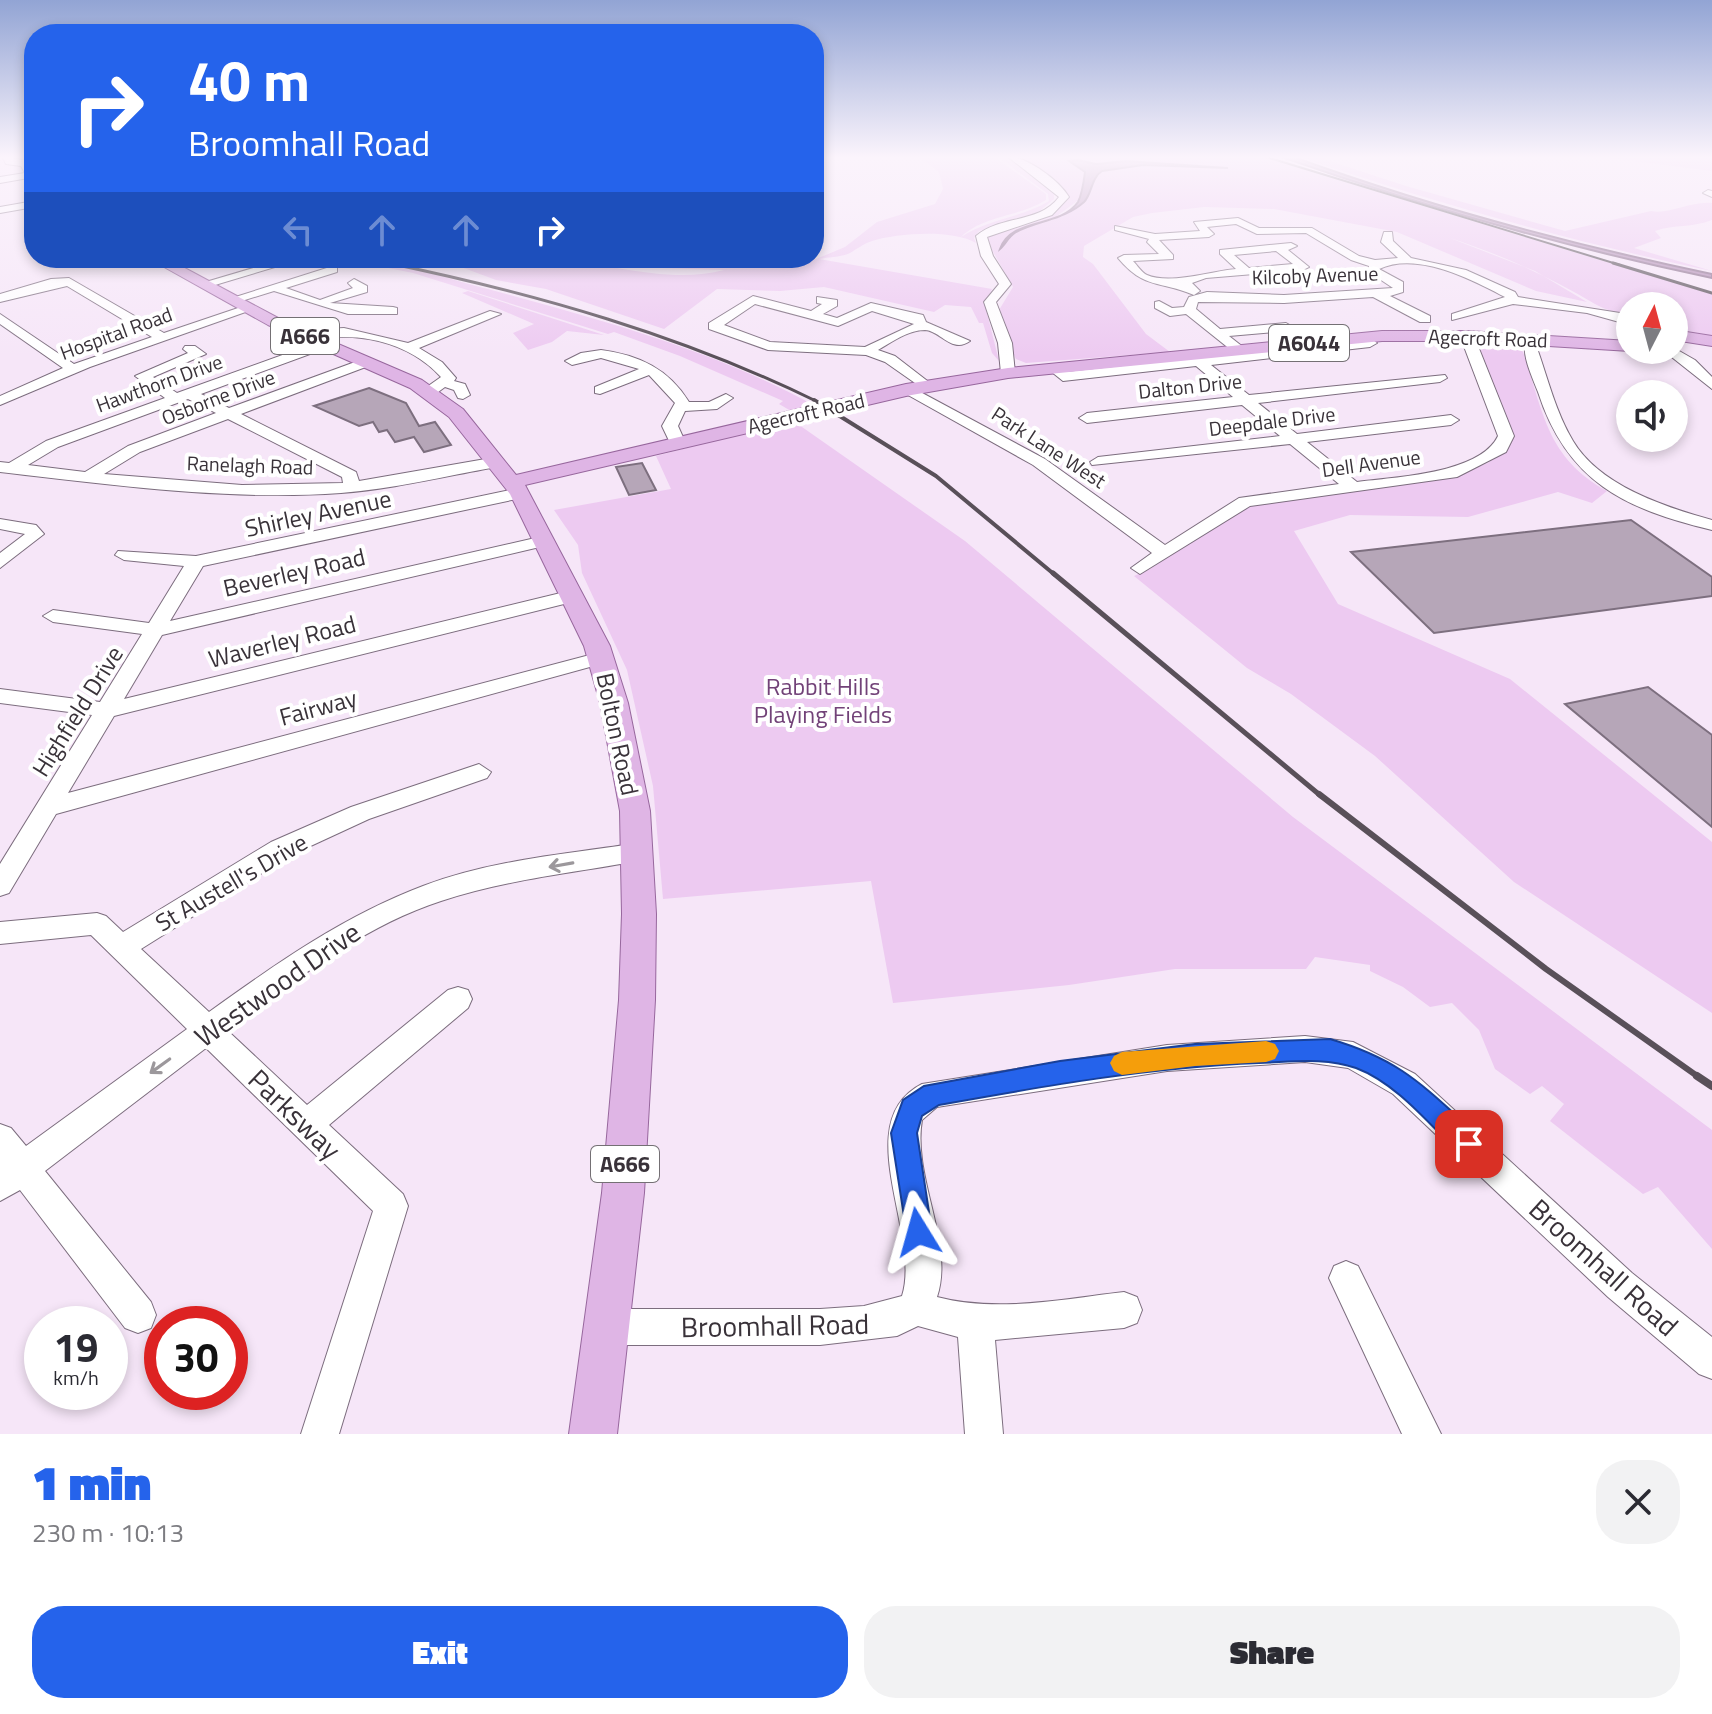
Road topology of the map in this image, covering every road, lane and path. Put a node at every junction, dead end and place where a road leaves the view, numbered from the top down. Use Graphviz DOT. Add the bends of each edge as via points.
graph roads {
  1 [pos="1009,223"];
  2 [pos="1210,223"];
  3 [pos="1243,223"];
  4 [pos="1152,224"];
  5 [pos="1388,234"];
  6 [pos="1155,237"];
  7 [pos="1334,243"];
  8 [pos="1278,247"];
  9 [pos="1408,261"];
  10 [pos="1375,264"];
  11 [pos="174,268"];
  12 [pos="263,268"];
  13 [pos="333,270"];
  14 [pos="1278,270"];
  15 [pos="1247,272"];
  16 [pos="354,283"];
  17 [pos="1183,283"];
  18 [pos="205,284"];
  19 [pos="274,287"];
  20 [pos="1377,294"];
  21 [pos="397,296"];
  22 [pos="1202,297"];
  23 [pos="0,298"];
  24 [pos="1314,298"];
  25 [pos="232,300"];
  26 [pos="821,300"];
  27 [pos="1512,300"];
  28 [pos="321,302"];
  29 [pos="1159,305"];
  30 [pos="248,309"];
  31 [pos="359,309"];
  32 [pos="1189,310"];
  33 [pos="393,311"];
  34 [pos="495,314"];
  35 [pos="812,316"];
  36 [pos="1616,317"];
  37 [pos="1,319"];
  38 [pos="1426,319"];
  39 [pos="1465,322"];
  40 [pos="921,325"];
  41 [pos="1286,327"];
  42 [pos="21,332"];
  43 [pos="1218,333"];
  44 [pos="162,337"];
  45 [pos="0,338"];
  46 [pos="1364,338"];
  47 [pos="316,341"];
  48 [pos="963,341"];
  49 [pos="1616,344"];
  50 [pos="1703,345"];
  51 [pos="406,348"];
  52 [pos="1530,348"];
  53 [pos="190,349"];
  54 [pos="1238,350"];
  55 [pos="868,351"];
  56 [pos="572,361"];
  57 [pos="366,362"];
  58 [pos="1688,362"];
  59 [pos="1200,363"];
  60 [pos="1008,364"];
  61 [pos="1712,366"];
  62 [pos="73,369"];
  63 [pos="651,369"];
  64 [pos="1047,370"];
  65 [pos="1440,378"];
  66 [pos="445,383"];
  67 [pos="1712,385"];
  68 [pos="601,387"];
  69 [pos="916,388"];
  70 [pos="429,392"];
  71 [pos="463,395"];
  72 [pos="181,396"];
  73 [pos="1245,400"];
  74 [pos="0,401"];
  75 [pos="725,403"];
  76 [pos="680,407"];
  77 [pos="229,414"];
  78 [pos="1087,418"];
  79 [pos="1451,420"];
  80 [pos="1293,439"];
  81 [pos="678,444"];
  82 [pos="1098,462"];
  83 [pos="6,467"];
  84 [pos="88,477"];
  85 [pos="512,483"];
  86 [pos="352,486"];
  87 [pos="1353,487"];
  88 [pos="1634,495"];
  89 [pos="1712,516"];
  90 [pos="0,524"];
  91 [pos="1712,525"];
  92 [pos="544,541"];
  93 [pos="1163,552"];
  94 [pos="124,555"];
  95 [pos="0,562"];
  96 [pos="196,562"];
  97 [pos="1140,568"];
  98 [pos="573,596"];
  99 [pos="53,616"];
  100 [pos="158,630"];
  101 [pos="601,658"];
  102 [pos="0,696"];
  103 [pos="109,710"];
  104 [pos="479,772"];
  105 [pos="49,807"];
  106 [pos="638,852"];
  107 [pos="0,886"];
  108 [pos="0,933"];
  109 [pos="121,947"];
  110 [pos="458,999"];
  111 [pos="208,1031"];
  112 [pos="306,1125"];
  113 [pos="0,1139"];
  114 [pos="11,1176"];
  115 [pos="1346,1278"];
  116 [pos="916,1308"];
  117 [pos="1124,1310"];
  118 [pos="138,1315"];
  119 [pos="975,1321"];
  120 [pos="608,1327"];
  121 [pos="1712,1361"];
  122 [pos="320,1434"];
  123 [pos="593,1434"];
  124 [pos="984,1434"];
  125 [pos="1422,1434"];
  1 -- 60 [label="street" via="981,236 1005,284 990,302"];
  2 -- 6 [label="street" via="1198,224 1209,234"];
  3 -- 7 [label="street" via="1257,231 1308,230"];
  4 -- 6 [label="street" via="1126,233"];
  5 -- 9 [label="street" via="1387,242"];
  6 -- 17 [label="street" via="1153,242 1169,257 1124,258 1143,278"];
  7 -- 8 [label="street"];
  7 -- 10 [label="street"];
  8 -- 14 [label="street" via="1303,267"];
  8 -- 15 [label="street" via="1224,252"];
  9 -- 10 [label="street, Kilcoby Avenue"];
  9 -- 27 [label="street, Kilcoby Avenue" via="1451,266"];
  10 -- 20 [label="street, Kilcoby Avenue" via="1373,270 1399,286"];
  11 -- 18 [label="main road, Bolton Road / A666"];
  12 -- 18 [label="street"];
  13 -- 19 [label="street"];
  14 -- 15 [label="street"];
  14 -- 24 [label="street"];
  15 -- 17 [label="street" via="1199,276"];
  16 -- 28 [label="street" via="364,288"];
  17 -- 22 [label="street"];
  18 -- 25 [label="main road, Bolton Road / A666"];
  19 -- 25 [label="street"];
  19 -- 28 [label="street"];
  20 -- 24 [label="street, Kilcoby Avenue"];
  20 -- 38 [label="street"];
  21 -- 31 [label="street"];
  22 -- 24 [label="street, Kilcoby Avenue"];
  22 -- 32 [label="street" via="1193,300"];
  23 -- 44 [label="street" via="69,282"];
  25 -- 30 [label="main road, Bolton Road / A666"];
  26 -- 35 [label="street" via="833,303"];
  27 -- 36 [label="street, Kilcoby Avenue" via="1598,309"];
  27 -- 39 [label="street"];
  28 -- 31 [label="street"];
  29 -- 32 [label="street" via="1170,312"];
  30 -- 44 [label="street, Hospital Road"];
  30 -- 47 [label="main road, Bolton Road / A666"];
  31 -- 33 [label="street"];
  32 -- 43 [label="street"];
  34 -- 51 [label="street"];
  35 -- 40 [label="street" via="838,322 871,307 907,314"];
  35 -- 55 [label="street" via="753,300 714,326 768,346"];
  37 -- 42 [label="street"];
  39 -- 46 [label="main road, Agecroft Road / A6044"];
  39 -- 49 [label="main road, Agecroft Road / A6044"];
  39 -- 87 [label="street, Dell Avenue" via="1506,436 1500,449 1451,474"];
  40 -- 48 [label="street"];
  40 -- 55 [label="street"];
  41 -- 43 [label="street"];
  42 -- 45 [label="street"];
  42 -- 62 [label="street"];
  43 -- 54 [label="street"];
  44 -- 62 [label="street, Hospital Road"];
  46 -- 54 [label="main road, Agecroft Road / A6044"];
  46 -- 59 [label="street, Agecroft Road" via="1370,343"];
  47 -- 51 [label="street, Hawthorn Drive" via="335,332"];
  47 -- 57 [label="main road, Bolton Road / A666"];
  47 -- 72 [label="street, Hawthorn Drive"];
  50 -- 61 [label="street"];
  51 -- 66 [label="street, Hawthorn Drive" via="439,366 449,378"];
  52 -- 88 [label="street" via="1572,451 1597,474"];
  53 -- 72 [label="street" via="199,354 142,376"];
  54 -- 64 [label="main road, Agecroft Road / A6044"];
  55 -- 69 [label="street, Park Lane West" via="890,359"];
  56 -- 63 [label="street" via="602,352"];
  57 -- 70 [label="main road, Bolton Road / A666"];
  57 -- 77 [label="street, Osborne Drive"];
  58 -- 67 [label="street"];
  59 -- 64 [label="street, Agecroft Road" via="1063,377"];
  59 -- 73 [label="street"];
  60 -- 64 [label="main road, Agecroft Road / A6044"];
  60 -- 69 [label="main road, Agecroft Road / A6044"];
  62 -- 74 [label="street, Hospital Road"];
  63 -- 68 [label="street"];
  63 -- 76 [label="street" via="665,378 680,398"];
  65 -- 73 [label="street, Dalton Drive"];
  66 -- 70 [label="street"];
  66 -- 71 [label="street, Hawthorn Drive" via="460,387"];
  69 -- 81 [label="main road, Agecroft Road / A6044"];
  69 -- 93 [label="street, Park Lane West" via="1039,462"];
  70 -- 85 [label="main road, Bolton Road / A666" via="456,413"];
  72 -- 77 [label="street"];
  72 -- 83 [label="street, Hawthorn Drive" via="52,444"];
  73 -- 78 [label="street, Dalton Drive"];
  73 -- 80 [label="street"];
  75 -- 76 [label="street"];
  76 -- 81 [label="street" via="670,426"];
  77 -- 84 [label="street, Osborne Drive" via="134,449"];
  77 -- 86 [label="street" via="350,475"];
  79 -- 80 [label="street, Deepdale Drive"];
  80 -- 82 [label="street, Deepdale Drive"];
  80 -- 87 [label="street"];
  81 -- 85 [label="main road, Agecroft Road / A6044" via="556,472 534,484"];
  83 -- 84 [label="street, Ranelagh Road"];
  84 -- 86 [label="street, Ranelagh Road" via="297,490"];
  85 -- 86 [label="street, Ranelagh Road"];
  85 -- 92 [label="main road, Bolton Road / A666"];
  85 -- 96 [label="street, Shirley Avenue" via="481,503"];
  87 -- 93 [label="street, Dell Avenue" via="1245,502"];
  88 -- 89 [label="street"];
  88 -- 91 [label="street"];
  90 -- 95 [label="street" via="35,534"];
  92 -- 98 [label="main road, Bolton Road / A666"];
  92 -- 100 [label="street, Beverley Road"];
  93 -- 97 [label="street, Dell Avenue"];
  94 -- 96 [label="street, Shirley Avenue"];
  96 -- 100 [label="street, Highfield Drive"];
  98 -- 101 [label="main road, Bolton Road / A666"];
  98 -- 103 [label="street, Waverley Road"];
  99 -- 100 [label="street, Beverley Road"];
  100 -- 103 [label="street, Highfield Drive"];
  101 -- 105 [label="street, Fairway"];
  101 -- 106 [label="main road, Bolton Road / A666" via="622,738"];
  102 -- 103 [label="street, Waverley Road"];
  103 -- 105 [label="street, Highfield Drive"];
  104 -- 109 [label="street, St Austell's Drive" via="360,813 280,849"];
  105 -- 107 [label="street, Highfield Drive"];
  106 -- 111 [label="street, Westwood Drive, one-way" via="495,876 432,893 353,928"];
  106 -- 120 [label="main road, Bolton Road / A666" via="637,1000"];
  108 -- 109 [label="street, Parksway" via="97,924"];
  109 -- 111 [label="street, Parksway"];
  110 -- 112 [label="street"];
  111 -- 112 [label="street, Parksway"];
  111 -- 114 [label="street, Westwood Drive, one-way"];
  112 -- 122 [label="street, Parksway" via="391,1206"];
  113 -- 114 [label="street"];
  114 -- 118 [label="street"];
  115 -- 125 [label="street"];
  116 -- 119 [label="street"];
  116 -- 120 [label="street, Broomhall Road" via="897,1321 866,1324"];
  116 -- 121 [label="street, Broomhall Road" via="922,1289 921,1259 904,1133 906,1120 921,1100 1017,1079 1167,1058 1330,1050 1365,1060 1404,1084 1620,1285"];
  117 -- 119 [label="street"];
  119 -- 124 [label="street"];
  120 -- 123 [label="main road, Bolton Road / A666"];
}
